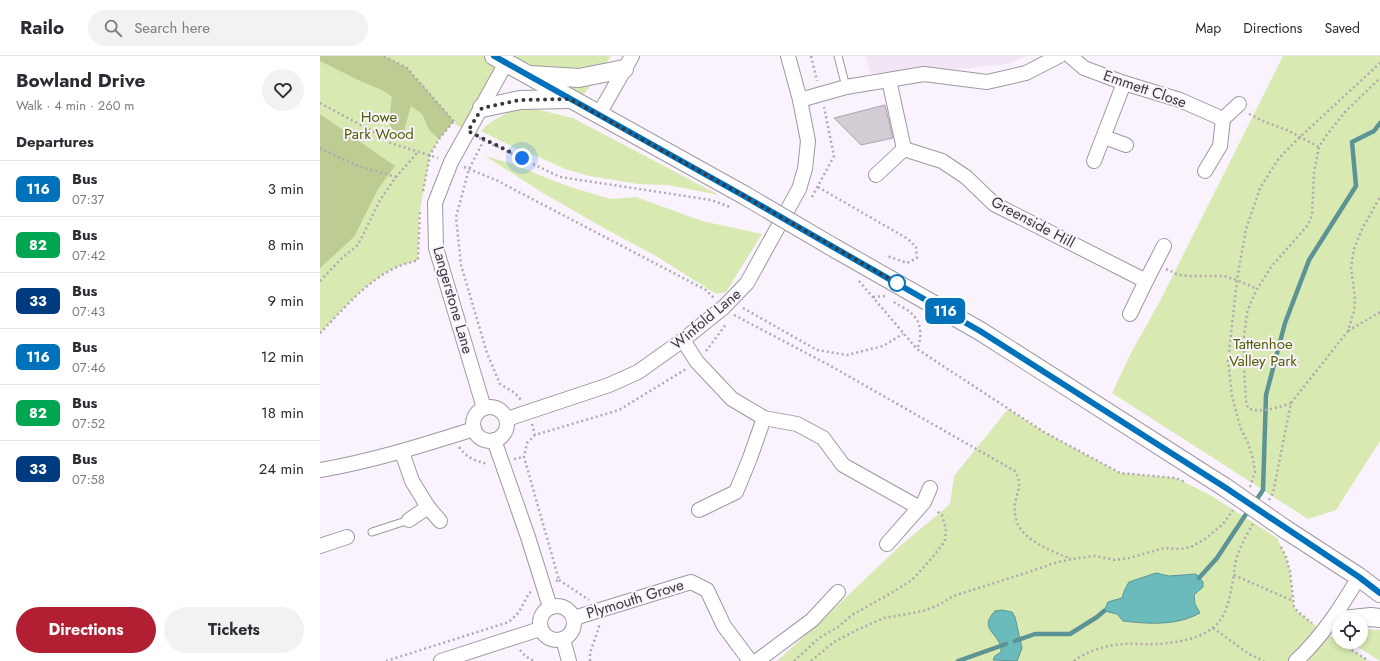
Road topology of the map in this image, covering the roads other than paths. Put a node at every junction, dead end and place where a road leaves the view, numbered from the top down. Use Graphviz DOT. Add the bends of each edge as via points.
graph roads {
  1 [pos="788,56"];
  2 [pos="838,56"];
  3 [pos="1058,56"];
  4 [pos="1070,56"];
  5 [pos="500,59"];
  6 [pos="628,62"];
  7 [pos="525,74"];
  8 [pos="889,80"];
  9 [pos="1124,83"];
  10 [pos="846,88"];
  11 [pos="570,99"];
  12 [pos="800,100"];
  13 [pos="1239,104"];
  14 [pos="482,108"];
  15 [pos="598,114"];
  16 [pos="1224,119"];
  17 [pos="1104,137"];
  18 [pos="1126,145"];
  19 [pos="904,149"];
  20 [pos="1094,161"];
  21 [pos="1205,171"];
  22 [pos="876,176"];
  23 [pos="1164,246"];
  24 [pos="1146,281"];
  25 [pos="1130,314"];
  26 [pos="683,340"];
  27 [pos="484,408"];
  28 [pos="764,418"];
  29 [pos="506,419"];
  30 [pos="474,429"];
  31 [pos="494,440"];
  32 [pos="402,452"];
  33 [pos="320,470"];
  34 [pos="930,488"];
  35 [pos="921,504"];
  36 [pos="428,507"];
  37 [pos="699,510"];
  38 [pos="409,520"];
  39 [pos="440,521"];
  40 [pos="372,532"];
  41 [pos="347,537"];
  42 [pos="888,544"];
  43 [pos="320,546"];
  44 [pos="1359,577"];
  45 [pos="1379,591"];
  46 [pos="838,592"];
  47 [pos="550,607"];
  48 [pos="1341,613"];
  49 [pos="1368,617"];
  50 [pos="574,618"];
  51 [pos="1380,618"];
  52 [pos="1332,625"];
  53 [pos="540,629"];
  54 [pos="563,639"];
  55 [pos="441,661"];
  56 [pos="569,661"];
  57 [pos="750,661"];
  58 [pos="757,661"];
  59 [pos="1296,661"];
  1 -- 12 [label="street, Winfold Lane"];
  2 -- 10 [label="lane"];
  3 -- 8 [label="street" via="1026,73 987,82 924,74"];
  4 -- 9 [label="street, Emmett Close" via="1084,68"];
  5 -- 7 [label="street"];
  5 -- 14 [label="street, Langerstone Lane"];
  6 -- 7 [label="street" via="579,78"];
  6 -- 15 [label="street"];
  7 -- 11 [label="street"];
  8 -- 10 [label="street"];
  8 -- 19 [label="street"];
  9 -- 16 [label="street, Emmett Close" via="1180,100"];
  9 -- 17 [label="street"];
  10 -- 12 [label="street"];
  11 -- 14 [label="street" via="520,100"];
  11 -- 15 [label="street"];
  12 -- 26 [label="street, Winfold Lane" via="808,141 805,169 799,189 747,283 724,307"];
  13 -- 16 [label="street"];
  14 -- 27 [label="street, Langerstone Lane" via="452,162 434,203 436,248"];
  15 -- 44 [label="street, bridge" via="740,202 836,248 980,331 1226,488 1282,536"];
  16 -- 21 [label="street" via="1220,146"];
  17 -- 18 [label="street"];
  17 -- 20 [label="street"];
  19 -- 22 [label="street"];
  19 -- 24 [label="street, Greenside Hill" via="942,161 966,177 994,204"];
  23 -- 24 [label="street"];
  24 -- 25 [label="street"];
  26 -- 28 [label="street" via="697,362 732,399"];
  26 -- 29 [label="street, Winfold Lane" via="632,375"];
  27 -- 29 [label="street" via="500,410"];
  27 -- 30 [label="street" via="476,414"];
  28 -- 35 [label="street" via="797,424 823,438 843,465"];
  28 -- 37 [label="street" via="736,492"];
  29 -- 31 [label="street" via="506,430"];
  30 -- 31 [label="street" via="484,440"];
  30 -- 32 [label="street"];
  31 -- 47 [label="street"];
  32 -- 33 [label="street"];
  32 -- 36 [label="street" via="412,481"];
  34 -- 35 [label="street"];
  35 -- 42 [label="street"];
  36 -- 38 [label="street"];
  36 -- 39 [label="street"];
  38 -- 40 [label="lane"];
  41 -- 43 [label="street"];
  44 -- 45 [label="street"];
  44 -- 48 [label="street"];
  46 -- 58 [label="street" via="812,620"];
  47 -- 50 [label="street" via="561,606 569,610"];
  47 -- 53 [label="street" via="541,615"];
  49 -- 51 [label="street"];
  50 -- 54 [label="street" via="573,630"];
  50 -- 57 [label="street, Plymouth Grove" via="691,582 706,590 724,626"];
  52 -- 59 [label="street"];
  53 -- 54 [label="street" via="551,639"];
  53 -- 55 [label="street"];
  54 -- 56 [label="street"];
}
